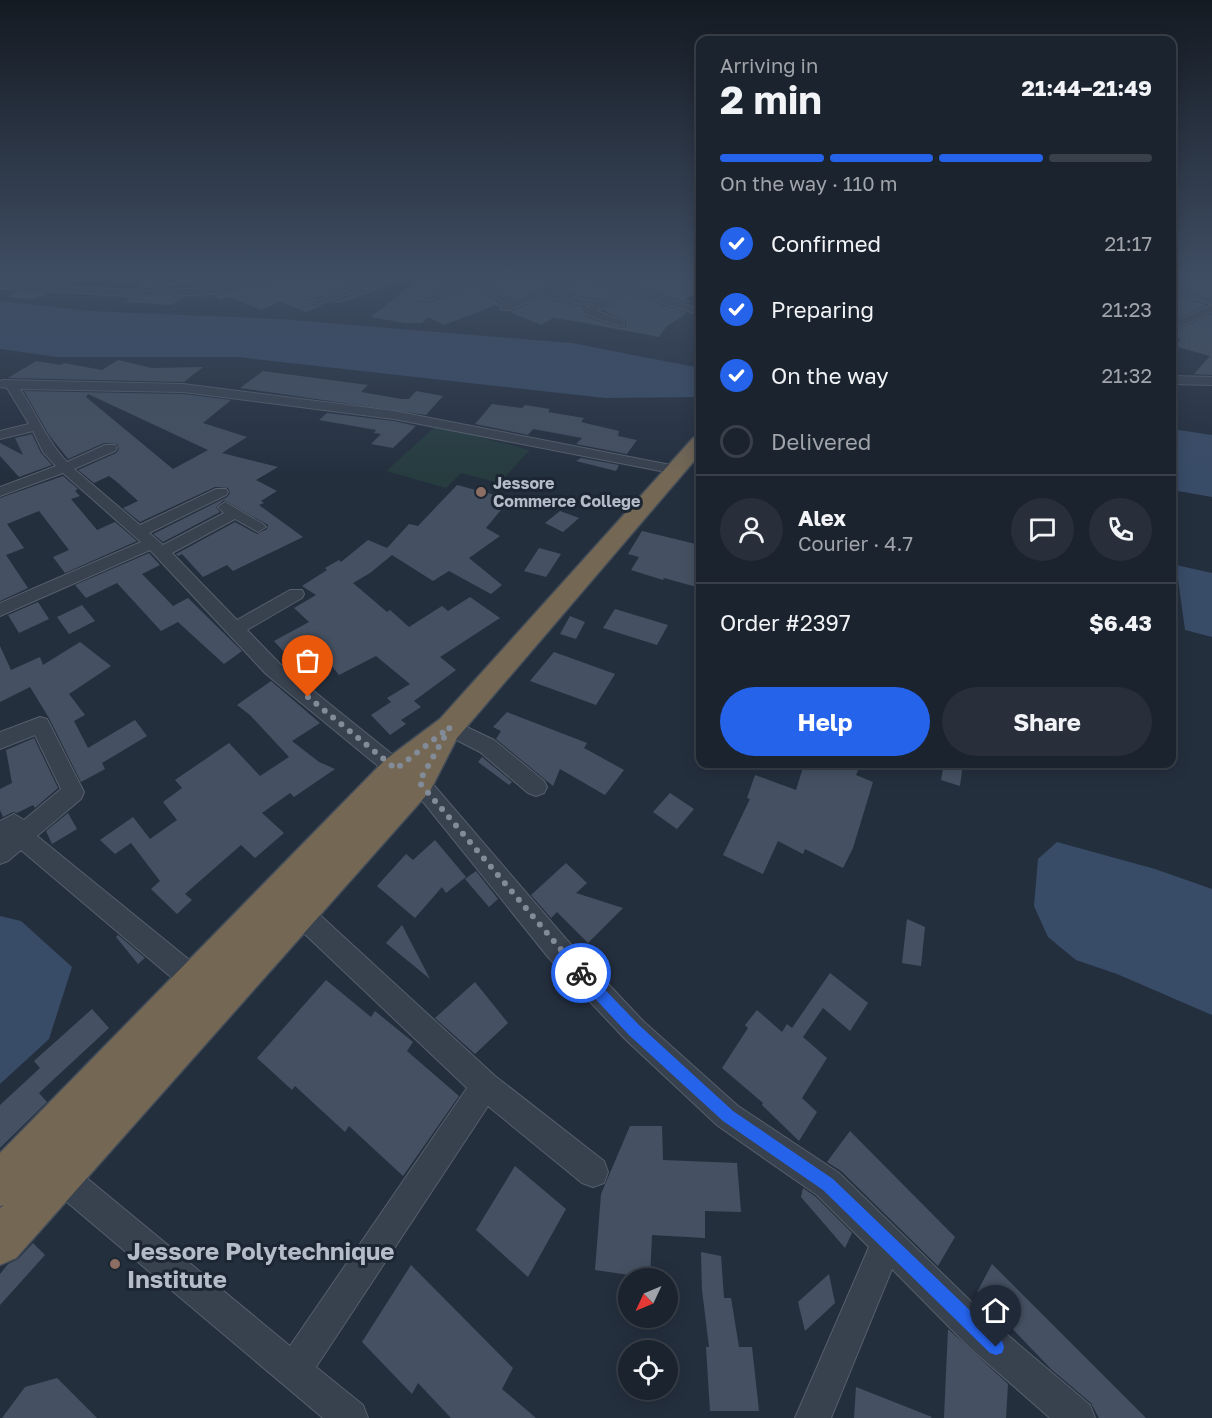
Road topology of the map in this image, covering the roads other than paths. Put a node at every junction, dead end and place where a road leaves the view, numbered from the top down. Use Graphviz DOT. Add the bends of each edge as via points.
graph roads {
  1 [pos="1176,380"];
  2 [pos="1212,381"];
  3 [pos="5,384"];
  4 [pos="37,426"];
  5 [pos="0,435"];
  6 [pos="696,447"];
  7 [pos="110,448"];
  8 [pos="64,466"];
  9 [pos="676,470"];
  10 [pos="0,492"];
  11 [pos="235,513"];
  12 [pos="258,527"];
  13 [pos="151,542"];
  14 [pos="297,594"];
  15 [pos="0,610"];
  16 [pos="235,629"];
  17 [pos="450,727"];
  18 [pos="0,741"];
  19 [pos="407,776"];
  20 [pos="536,787"];
  21 [pos="10,835"];
  22 [pos="0,854"];
  23 [pos="300,912"];
  24 [pos="194,980"];
  25 [pos="485,1086"];
  26 [pos="593,1172"];
  27 [pos="60,1176"];
  28 [pos="0,1184"];
  29 [pos="0,1242"];
  30 [pos="887,1242"];
  31 [pos="293,1371"];
  32 [pos="350,1418"];
  33 [pos="813,1418"];
  34 [pos="1077,1418"];
  1 -- 2 [label="street"];
  3 -- 4 [label="street"];
  3 -- 9 [label="street" via="183,388 394,415"];
  4 -- 5 [label="street"];
  4 -- 8 [label="street" via="50,452"];
  6 -- 9 [label="highway"];
  7 -- 8 [label="street"];
  8 -- 10 [label="street"];
  8 -- 13 [label="street"];
  9 -- 17 [label="highway"];
  11 -- 12 [label="street"];
  11 -- 13 [label="street"];
  11 -- 13 [label="street" via="215,495"];
  13 -- 15 [label="street"];
  13 -- 16 [label="street"];
  14 -- 16 [label="street"];
  16 -- 19 [label="street" via="273,669"];
  17 -- 19 [label="highway"];
  17 -- 20 [label="street" via="487,746"];
  18 -- 21 [label="street" via="40,725 73,792"];
  19 -- 23 [label="highway"];
  19 -- 24 [label="highway"];
  19 -- 30 [label="street" via="634,1030 728,1116 828,1184"];
  21 -- 22 [label="street"];
  21 -- 24 [label="street"];
  23 -- 25 [label="street"];
  23 -- 27 [label="highway"];
  24 -- 28 [label="highway"];
  25 -- 26 [label="street"];
  25 -- 31 [label="street"];
  27 -- 29 [label="highway"];
  27 -- 31 [label="street"];
  30 -- 33 [label="street"];
  30 -- 34 [label="street" via="979,1333"];
  31 -- 32 [label="street"];
}
